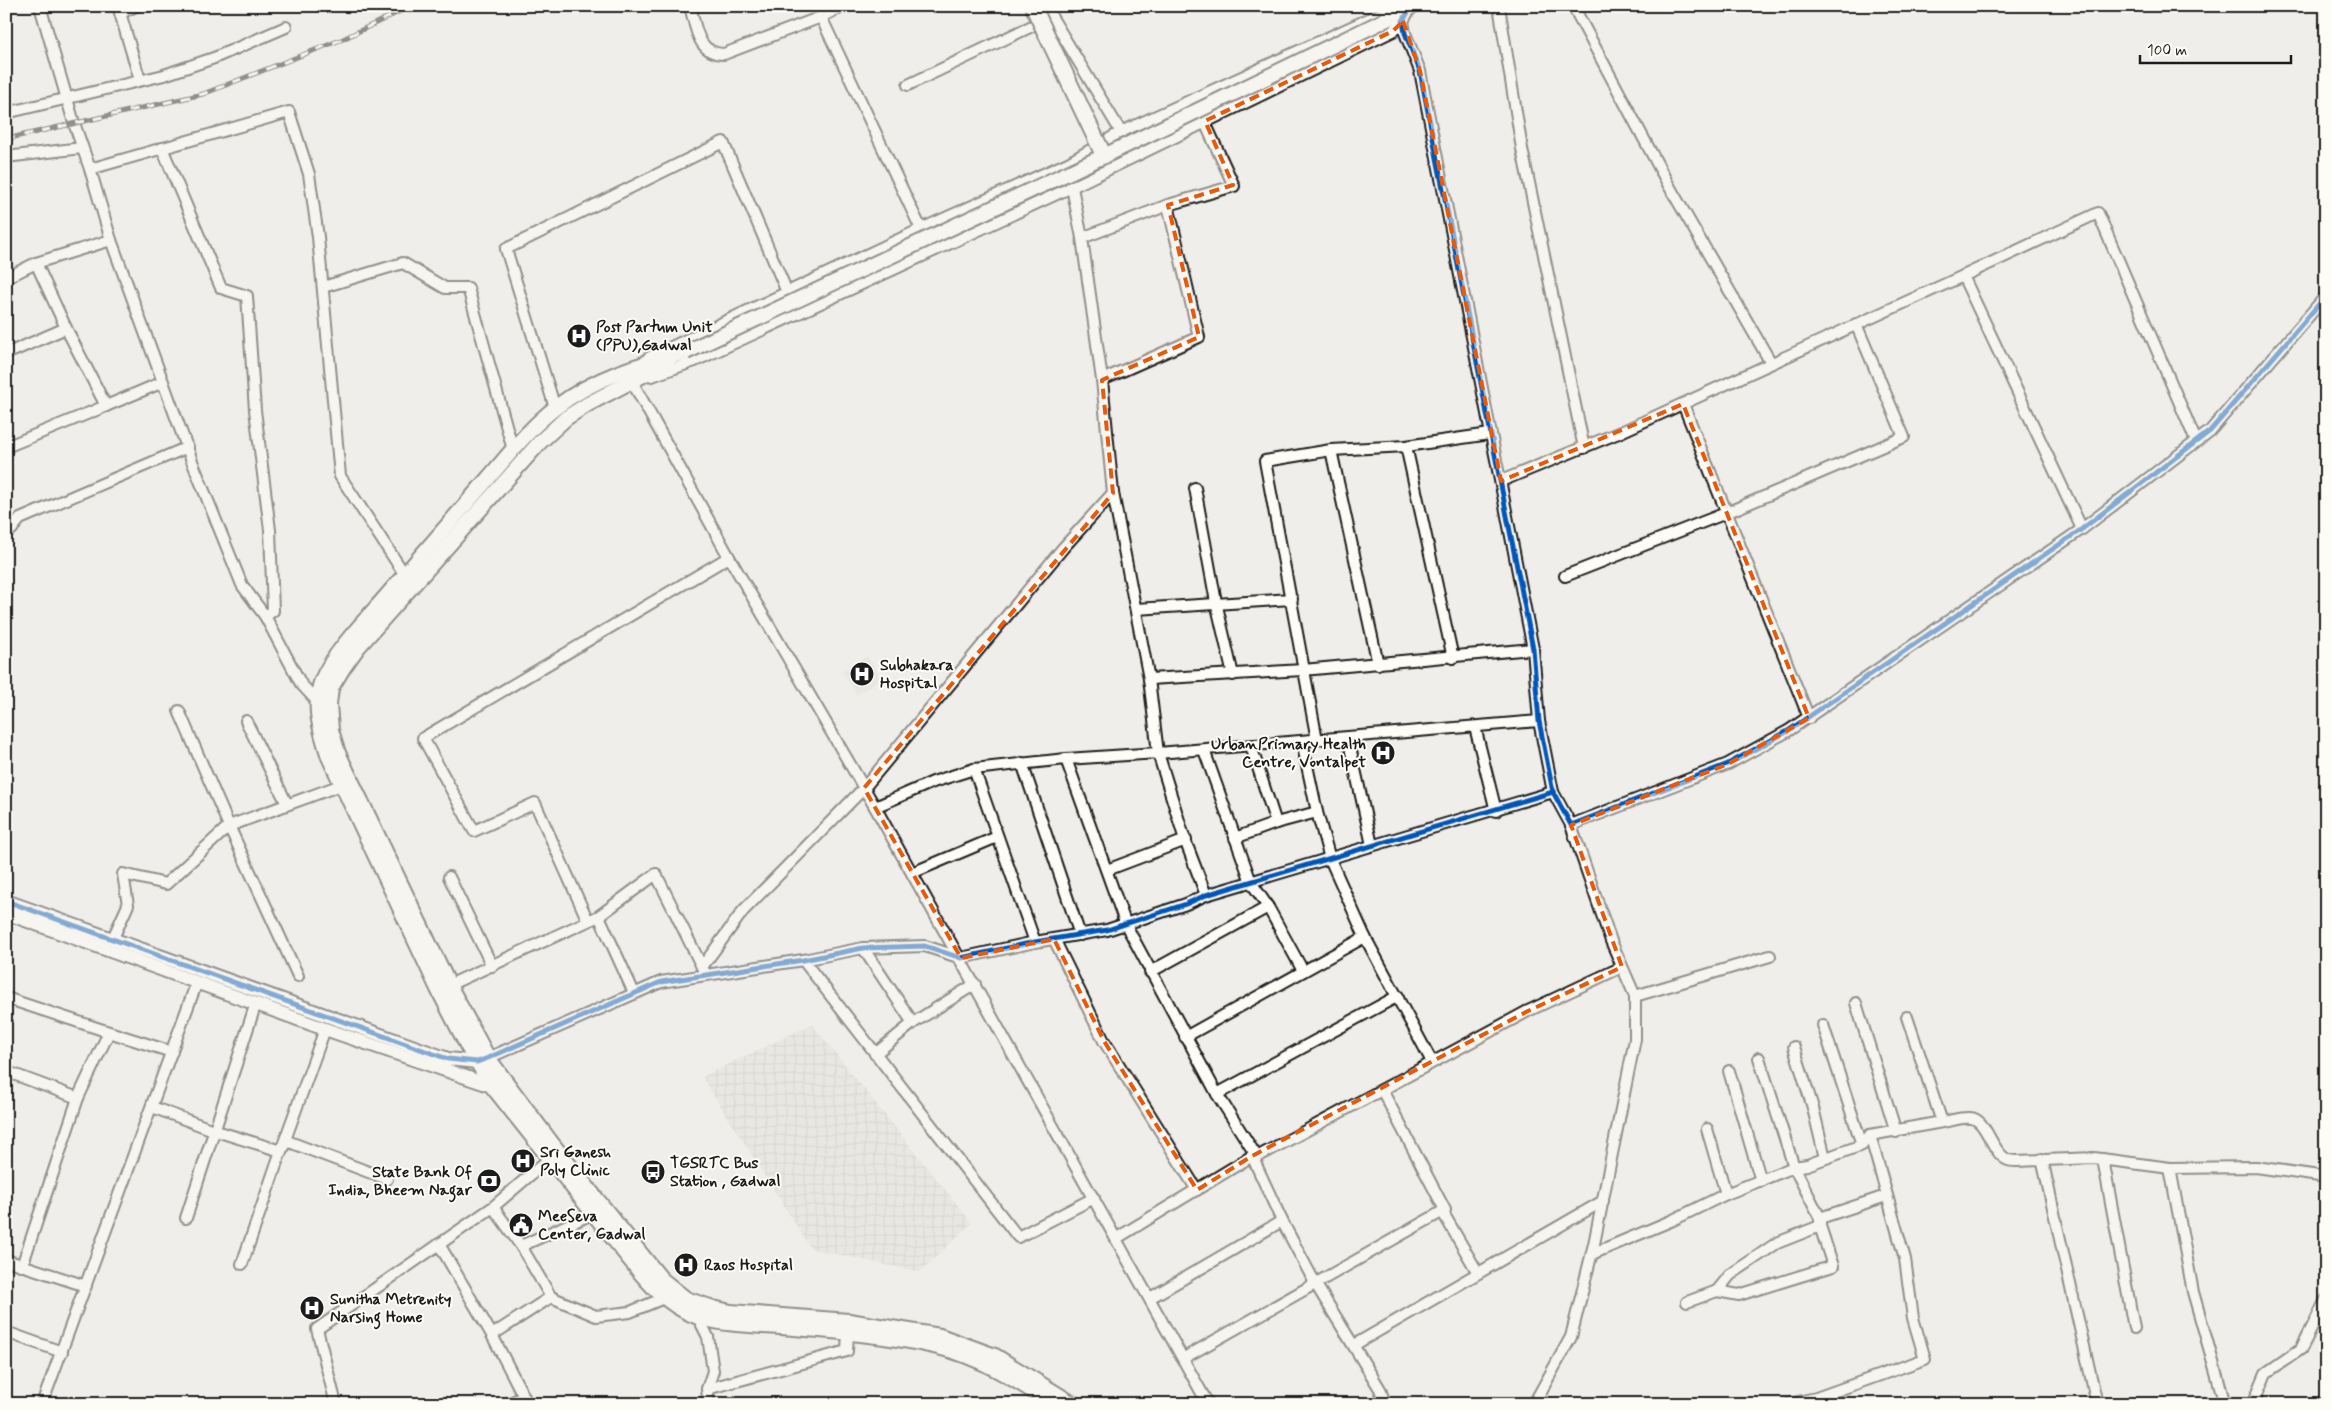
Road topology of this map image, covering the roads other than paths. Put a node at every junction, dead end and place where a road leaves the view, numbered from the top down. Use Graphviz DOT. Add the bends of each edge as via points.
graph roads {
  1 [pos="40,6"];
  2 [pos="136,6"];
  3 [pos="690,6"];
  4 [pos="843,6"];
  5 [pos="1033,6"];
  6 [pos="1045,6"];
  7 [pos="1499,6"];
  8 [pos="1573,6"];
  9 [pos="1412,7"];
  10 [pos="119,9"];
  11 [pos="821,17"];
  12 [pos="1051,17"];
  13 [pos="1403,21"];
  14 [pos="286,27"];
  15 [pos="140,80"];
  16 [pos="908,85"];
  17 [pos="67,98"];
  18 [pos="1194,99"];
  19 [pos="6,113"];
  20 [pos="1205,121"];
  21 [pos="1120,132"];
  22 [pos="82,148"];
  23 [pos="162,148"];
  24 [pos="1104,156"];
  25 [pos="6,157"];
  26 [pos="1068,163"];
  27 [pos="90,169"];
  28 [pos="1072,186"];
  29 [pos="1168,206"];
  30 [pos="921,229"];
  31 [pos="1082,238"];
  32 [pos="111,240"];
  33 [pos="36,263"];
  34 [pos="1963,276"];
  35 [pos="6,278"];
  36 [pos="322,287"];
  37 [pos="787,292"];
  38 [pos="2326,296"];
  39 [pos="1856,324"];
  40 [pos="66,328"];
  41 [pos="686,352"];
  42 [pos="6,354"];
  43 [pos="1771,363"];
  44 [pos="626,368"];
  45 [pos="1102,380"];
  46 [pos="163,382"];
  47 [pos="632,382"];
  48 [pos="1683,404"];
  49 [pos="106,406"];
  50 [pos="555,408"];
  51 [pos="1490,434"];
  52 [pos="2196,441"];
  53 [pos="1406,446"];
  54 [pos="6,447"];
  55 [pos="188,447"];
  56 [pos="1584,448"];
  57 [pos="513,450"];
  58 [pos="1332,450"];
  59 [pos="1501,481"];
  60 [pos="1195,488"];
  61 [pos="1113,493"];
  62 [pos="1726,513"];
  63 [pos="6,515"];
  64 [pos="2082,529"];
  65 [pos="9,530"];
  66 [pos="729,557"];
  67 [pos="404,575"];
  68 [pos="1565,576"];
  69 [pos="1292,599"];
  70 [pos="1216,602"];
  71 [pos="1136,609"];
  72 [pos="265,616"];
  73 [pos="1532,649"];
  74 [pos="1453,658"];
  75 [pos="1378,664"];
  76 [pos="1303,670"];
  77 [pos="1233,675"];
  78 [pos="1148,679"];
  79 [pos="323,702"];
  80 [pos="179,711"];
  81 [pos="1809,718"];
  82 [pos="246,721"];
  83 [pos="1539,721"];
  84 [pos="1475,727"];
  85 [pos="1348,738"];
  86 [pos="1317,740"];
  87 [pos="1302,742"];
  88 [pos="1251,746"];
  89 [pos="1204,750"];
  90 [pos="1158,753"];
  91 [pos="1066,759"];
  92 [pos="1022,763"];
  93 [pos="974,769"];
  94 [pos="341,785"];
  95 [pos="864,788"];
  96 [pos="1554,792"];
  97 [pos="288,804"];
  98 [pos="875,806"];
  99 [pos="1496,810"];
  100 [pos="1317,812"];
  101 [pos="1276,823"];
  102 [pos="1571,825"];
  103 [pos="229,826"];
  104 [pos="997,837"];
  105 [pos="1235,838"];
  106 [pos="1186,840"];
  107 [pos="1372,845"];
  108 [pos="1330,859"];
  109 [pos="1107,870"];
  110 [pos="912,873"];
  111 [pos="449,877"];
  112 [pos="1251,882"];
  113 [pos="1206,895"];
  114 [pos="6,901"];
  115 [pos="1268,907"];
  116 [pos="6,913"];
  117 [pos="599,916"];
  118 [pos="588,921"];
  119 [pos="1126,924"];
  120 [pos="1080,935"];
  121 [pos="1365,937"];
  122 [pos="113,938"];
  123 [pos="1054,939"];
  124 [pos="1035,942"];
  125 [pos="863,948"];
  126 [pos="1770,956"];
  127 [pos="961,958"];
  128 [pos="803,960"];
  129 [pos="492,966"];
  130 [pos="1622,967"];
  131 [pos="704,971"];
  132 [pos="1303,971"];
  133 [pos="1150,972"];
  134 [pos="298,976"];
  135 [pos="197,982"];
  136 [pos="975,984"];
  137 [pos="449,985"];
  138 [pos="634,993"];
  139 [pos="1398,996"];
  140 [pos="1635,996"];
  141 [pos="6,998"];
  142 [pos="256,1003"];
  143 [pos="1856,1003"];
  144 [pos="1908,1017"];
  145 [pos="913,1023"];
  146 [pos="1823,1025"];
  147 [pos="325,1029"];
  148 [pos="109,1032"];
  149 [pos="1185,1036"];
  150 [pos="1794,1047"];
  151 [pos="172,1052"];
  152 [pos="875,1054"];
  153 [pos="1759,1058"];
  154 [pos="483,1060"];
  155 [pos="1432,1062"];
  156 [pos="1729,1071"];
  157 [pos="7,1074"];
  158 [pos="499,1085"];
  159 [pos="1382,1090"];
  160 [pos="1217,1094"];
  161 [pos="78,1098"];
  162 [pos="152,1107"];
  163 [pos="1942,1122"];
  164 [pos="1707,1129"];
  165 [pos="216,1131"];
  166 [pos="1896,1132"];
  167 [pos="1870,1135"];
  168 [pos="1862,1144"];
  169 [pos="281,1151"];
  170 [pos="1254,1156"];
  171 [pos="550,1158"];
  172 [pos="1825,1158"];
  173 [pos="2042,1159"];
  174 [pos="2103,1159"];
  175 [pos="1794,1167"];
  176 [pos="2170,1168"];
  177 [pos="2326,1177"];
  178 [pos="387,1179"];
  179 [pos="1761,1181"];
  180 [pos="1197,1190"];
  181 [pos="1726,1194"];
  182 [pos="1886,1196"];
  183 [pos="1094,1198"];
  184 [pos="1603,1201"];
  185 [pos="493,1207"];
  186 [pos="1442,1211"];
  187 [pos="594,1212"];
  188 [pos="186,1218"];
  189 [pos="1282,1221"];
  190 [pos="1820,1222"];
  191 [pos="1117,1238"];
  192 [pos="439,1244"];
  193 [pos="521,1246"];
  194 [pos="1592,1254"];
  195 [pos="6,1260"];
  196 [pos="242,1264"];
  197 [pos="22,1266"];
  198 [pos="1478,1273"];
  199 [pos="1315,1283"];
  200 [pos="86,1286"];
  201 [pos="1717,1292"];
  202 [pos="550,1296"];
  203 [pos="664,1298"];
  204 [pos="1150,1298"];
  205 [pos="2326,1300"];
  206 [pos="1687,1302"];
  207 [pos="698,1317"];
  208 [pos="2134,1328"];
  209 [pos="6,1332"];
  210 [pos="848,1332"];
  211 [pos="492,1335"];
  212 [pos="1354,1345"];
  213 [pos="62,1352"];
  214 [pos="1184,1358"];
  215 [pos="707,1389"];
  216 [pos="526,1400"];
  217 [pos="42,1404"];
  218 [pos="336,1404"];
  219 [pos="507,1404"];
  220 [pos="709,1404"];
  221 [pos="1053,1404"];
  222 [pos="1072,1404"];
  223 [pos="1208,1404"];
  224 [pos="1385,1404"];
  225 [pos="1531,1404"];
  226 [pos="1789,1404"];
  227 [pos="2097,1404"];
  228 [pos="2226,1404"];
  229 [pos="2253,1404"];
  1 -- 17 [label="street"];
  2 -- 10 [label="street"];
  3 -- 11 [label="street" via="700,42 714,54 724,54"];
  4 -- 11 [label="street"];
  5 -- 24 [label="main road, bridge"];
  6 -- 12 [label="street"];
  7 -- 56 [label="street" via="1522,149"];
  8 -- 43 [label="street" via="1668,184"];
  9 -- 13 [label="street"];
  9 -- 18 [label="street" via="1382,13"];
  9 -- 24 [label="main road, bridge"];
  10 -- 15 [label="street"];
  11 -- 30 [label="street"];
  12 -- 16 [label="street"];
  12 -- 21 [label="street"];
  13 -- 20 [label="street" via="1393,31"];
  13 -- 51 [label="street" via="1420,71"];
  14 -- 15 [label="street" via="214,58"];
  15 -- 17 [label="street"];
  17 -- 19 [label="street"];
  17 -- 22 [label="street"];
  18 -- 20 [label="street"];
  18 -- 21 [label="street"];
  20 -- 28 [label="street"];
  20 -- 29 [label="street" via="1234,186"];
  21 -- 26 [label="street"];
  22 -- 25 [label="street"];
  22 -- 27 [label="street"];
  23 -- 27 [label="street"];
  23 -- 36 [label="street" via="288,112 309,174"];
  23 -- 72 [label="street" via="221,288 247,296 255,410 270,530 273,611"];
  24 -- 41 [label="main road, bridge"];
  26 -- 28 [label="street"];
  26 -- 30 [label="street"];
  27 -- 32 [label="street"];
  28 -- 31 [label="street"];
  28 -- 47 [label="street" via="695,361"];
  29 -- 31 [label="street"];
  29 -- 45 [label="street" via="1199,336"];
  30 -- 37 [label="street"];
  31 -- 45 [label="street"];
  32 -- 33 [label="street"];
  32 -- 46 [label="street"];
  33 -- 35 [label="street"];
  33 -- 40 [label="street"];
  34 -- 39 [label="street"];
  34 -- 52 [label="street" via="2098,213"];
  34 -- 64 [label="street"];
  36 -- 57 [label="street" via="403,263 445,288 468,288"];
  36 -- 67 [label="street" via="340,476"];
  37 -- 44 [label="street"];
  37 -- 50 [label="street" via="723,142 506,249"];
  38 -- 52 [label="street" via="2210,431"];
  39 -- 43 [label="street"];
  39 -- 62 [label="street" via="1904,437"];
  40 -- 42 [label="street"];
  40 -- 49 [label="street"];
  41 -- 44 [label="main road"];
  41 -- 47 [label="main road"];
  43 -- 48 [label="street"];
  44 -- 47 [label="street"];
  44 -- 50 [label="main road"];
  45 -- 61 [label="street"];
  46 -- 49 [label="street"];
  46 -- 55 [label="street"];
  47 -- 66 [label="street"];
  47 -- 79 [label="main road" via="566,418 540,442 358,648"];
  48 -- 56 [label="street"];
  48 -- 62 [label="street"];
  49 -- 54 [label="street"];
  50 -- 57 [label="main road"];
  51 -- 53 [label="street"];
  51 -- 59 [label="street"];
  52 -- 64 [label="street"];
  53 -- 58 [label="street"];
  53 -- 74 [label="street"];
  55 -- 65 [label="street" via="20,519"];
  55 -- 72 [label="street" via="242,585"];
  56 -- 59 [label="street"];
  57 -- 67 [label="main road"];
  58 -- 69 [label="street" via="1265,461"];
  58 -- 75 [label="street"];
  59 -- 73 [label="street"];
  60 -- 70 [label="street"];
  61 -- 71 [label="street"];
  61 -- 95 [label="street" via="1063,548"];
  62 -- 68 [label="street"];
  62 -- 81 [label="street"];
  63 -- 65 [label="street"];
  64 -- 81 [label="street"];
  66 -- 95 [label="street"];
  66 -- 118 [label="street" via="423,738 474,831 535,803"];
  67 -- 79 [label="main road" via="334,660 322,680"];
  69 -- 70 [label="street"];
  69 -- 76 [label="street"];
  70 -- 71 [label="street"];
  70 -- 77 [label="street"];
  71 -- 78 [label="street"];
  72 -- 79 [label="street" via="301,684"];
  73 -- 74 [label="street"];
  73 -- 83 [label="street"];
  74 -- 75 [label="street"];
  75 -- 76 [label="street"];
  76 -- 77 [label="street"];
  76 -- 86 [label="street"];
  77 -- 78 [label="street"];
  78 -- 90 [label="street"];
  79 -- 94 [label="main road" via="320,728"];
  79 -- 137 [label="main road" via="338,753"];
  80 -- 103 [label="street"];
  81 -- 102 [label="street" via="1728,764"];
  82 -- 97 [label="street"];
  83 -- 84 [label="street"];
  83 -- 96 [label="street"];
  84 -- 85 [label="street"];
  84 -- 99 [label="street"];
  85 -- 86 [label="street"];
  85 -- 107 [label="street"];
  86 -- 87 [label="street"];
  87 -- 88 [label="street"];
  87 -- 100 [label="street"];
  88 -- 89 [label="street"];
  88 -- 101 [label="street"];
  89 -- 90 [label="street"];
  89 -- 105 [label="street"];
  90 -- 91 [label="street"];
  90 -- 106 [label="street"];
  91 -- 92 [label="street"];
  91 -- 109 [label="street"];
  92 -- 93 [label="street"];
  92 -- 120 [label="street"];
  93 -- 98 [label="street"];
  93 -- 104 [label="street"];
  94 -- 97 [label="street"];
  94 -- 154 [label="main road" via="438,989"];
  95 -- 98 [label="street"];
  95 -- 131 [label="street" via="743,911"];
  96 -- 99 [label="street"];
  96 -- 102 [label="street"];
  97 -- 103 [label="street"];
  98 -- 110 [label="street"];
  99 -- 107 [label="street"];
  100 -- 101 [label="street"];
  100 -- 108 [label="street"];
  101 -- 105 [label="street"];
  102 -- 130 [label="street"];
  103 -- 122 [label="street" via="166,884 123,874 128,906"];
  103 -- 134 [label="street"];
  104 -- 110 [label="street"];
  104 -- 124 [label="street"];
  105 -- 112 [label="street"];
  106 -- 109 [label="street"];
  106 -- 113 [label="street"];
  107 -- 108 [label="street"];
  108 -- 112 [label="street"];
  108 -- 121 [label="street"];
  109 -- 119 [label="street"];
  110 -- 127 [label="street"];
  111 -- 129 [label="street"];
  112 -- 113 [label="street"];
  112 -- 115 [label="street"];
  113 -- 119 [label="street"];
  114 -- 122 [label="street"];
  115 -- 132 [label="street"];
  115 -- 133 [label="street"];
  116 -- 135 [label="street"];
  117 -- 118 [label="street"];
  117 -- 131 [label="street" via="656,874"];
  117 -- 138 [label="street"];
  118 -- 129 [label="street"];
  119 -- 120 [label="street"];
  119 -- 133 [label="street"];
  120 -- 123 [label="street"];
  121 -- 132 [label="street"];
  121 -- 139 [label="street"];
  122 -- 154 [label="street" via="448,1059"];
  123 -- 124 [label="street"];
  123 -- 180 [label="street" via="1104,1041"];
  124 -- 127 [label="street"];
  125 -- 127 [label="street" via="925,946"];
  125 -- 128 [label="street"];
  125 -- 145 [label="street"];
  126 -- 140 [label="street"];
  127 -- 136 [label="street"];
  128 -- 131 [label="street"];
  128 -- 152 [label="street"];
  129 -- 137 [label="street"];
  130 -- 140 [label="street"];
  130 -- 155 [label="street" via="1528,1010"];
  131 -- 138 [label="street"];
  132 -- 149 [label="street"];
  133 -- 149 [label="street"];
  135 -- 142 [label="street"];
  135 -- 151 [label="street"];
  136 -- 145 [label="street"];
  136 -- 183 [label="street"];
  137 -- 154 [label="main road"];
  138 -- 154 [label="street"];
  139 -- 155 [label="street"];
  139 -- 160 [label="street"];
  140 -- 184 [label="street" via="1634,1039"];
  141 -- 148 [label="street"];
  142 -- 147 [label="street"];
  142 -- 165 [label="street"];
  143 -- 166 [label="street"];
  144 -- 163 [label="street"];
  145 -- 152 [label="street"];
  146 -- 168 [label="street"];
  147 -- 158 [label="street"];
  147 -- 169 [label="street"];
  148 -- 151 [label="street"];
  148 -- 161 [label="street"];
  149 -- 160 [label="street"];
  150 -- 172 [label="street"];
  151 -- 162 [label="street"];
  152 -- 183 [label="street" via="1018,1237"];
  153 -- 175 [label="street"];
  154 -- 158 [label="main road"];
  155 -- 159 [label="street"];
  156 -- 179 [label="street"];
  157 -- 161 [label="street"];
  158 -- 171 [label="main road"];
  158 -- 222 [label="main road" via="661,1279 686,1299 731,1312 849,1321 940,1336 995,1356"];
  159 -- 170 [label="street"];
  159 -- 186 [label="street" via="1445,1210"];
  160 -- 170 [label="street"];
  161 -- 197 [label="street"];
  162 -- 165 [label="street"];
  162 -- 200 [label="street"];
  163 -- 166 [label="street"];
  163 -- 173 [label="street" via="1972,1117 1983,1126 1995,1149 2006,1159 2018,1162"];
  164 -- 181 [label="street"];
  165 -- 169 [label="street"];
  165 -- 188 [label="street"];
  166 -- 167 [label="street"];
  167 -- 168 [label="street"];
  167 -- 182 [label="street"];
  168 -- 172 [label="street"];
  169 -- 178 [label="street" via="288,1141"];
  169 -- 196 [label="street"];
  170 -- 180 [label="street"];
  170 -- 189 [label="street"];
  171 -- 185 [label="street"];
  171 -- 187 [label="main road"];
  172 -- 175 [label="street"];
  173 -- 174 [label="street"];
  173 -- 227 [label="street"];
  174 -- 176 [label="street"];
  174 -- 208 [label="street"];
  175 -- 179 [label="street"];
  175 -- 190 [label="street"];
  176 -- 177 [label="street" via="2256,1167"];
  176 -- 228 [label="street" via="2193,1292"];
  179 -- 181 [label="street"];
  180 -- 191 [label="street"];
  181 -- 194 [label="street"];
  182 -- 190 [label="street"];
  182 -- 226 [label="street" via="1905,1259 1913,1318 1925,1359 1816,1398"];
  183 -- 191 [label="street"];
  184 -- 194 [label="street"];
  184 -- 198 [label="street"];
  185 -- 192 [label="street"];
  185 -- 193 [label="street"];
  186 -- 198 [label="street"];
  186 -- 199 [label="street"];
  187 -- 193 [label="street"];
  187 -- 203 [label="main road"];
  189 -- 199 [label="street"];
  189 -- 204 [label="street"];
  190 -- 201 [label="street" via="1777,1243 1730,1275"];
  190 -- 201 [label="street" via="1833,1266 1739,1295"];
  191 -- 204 [label="street"];
  192 -- 211 [label="street"];
  192 -- 218 [label="street" via="317,1329"];
  193 -- 202 [label="street"];
  194 -- 225 [label="street" via="1571,1337"];
  195 -- 197 [label="street"];
  197 -- 200 [label="street"];
  198 -- 212 [label="street"];
  199 -- 212 [label="street"];
  199 -- 214 [label="street"];
  200 -- 213 [label="street"];
  201 -- 206 [label="street"];
  202 -- 203 [label="street" via="596,1316 630,1312"];
  202 -- 211 [label="street"];
  203 -- 207 [label="main road"];
  204 -- 214 [label="street"];
  205 -- 229 [label="street" via="2301,1349 2266,1373"];
  207 -- 210 [label="main road"];
  207 -- 215 [label="street" via="708,1337 713,1371"];
  209 -- 213 [label="street"];
  210 -- 215 [label="street" via="847,1351"];
  210 -- 221 [label="main road" via="937,1347 973,1358 1007,1374"];
  211 -- 216 [label="street"];
  212 -- 224 [label="street" via="1380,1388"];
  213 -- 217 [label="street"];
  214 -- 223 [label="street"];
  215 -- 220 [label="street"];
  216 -- 219 [label="street"];
}
